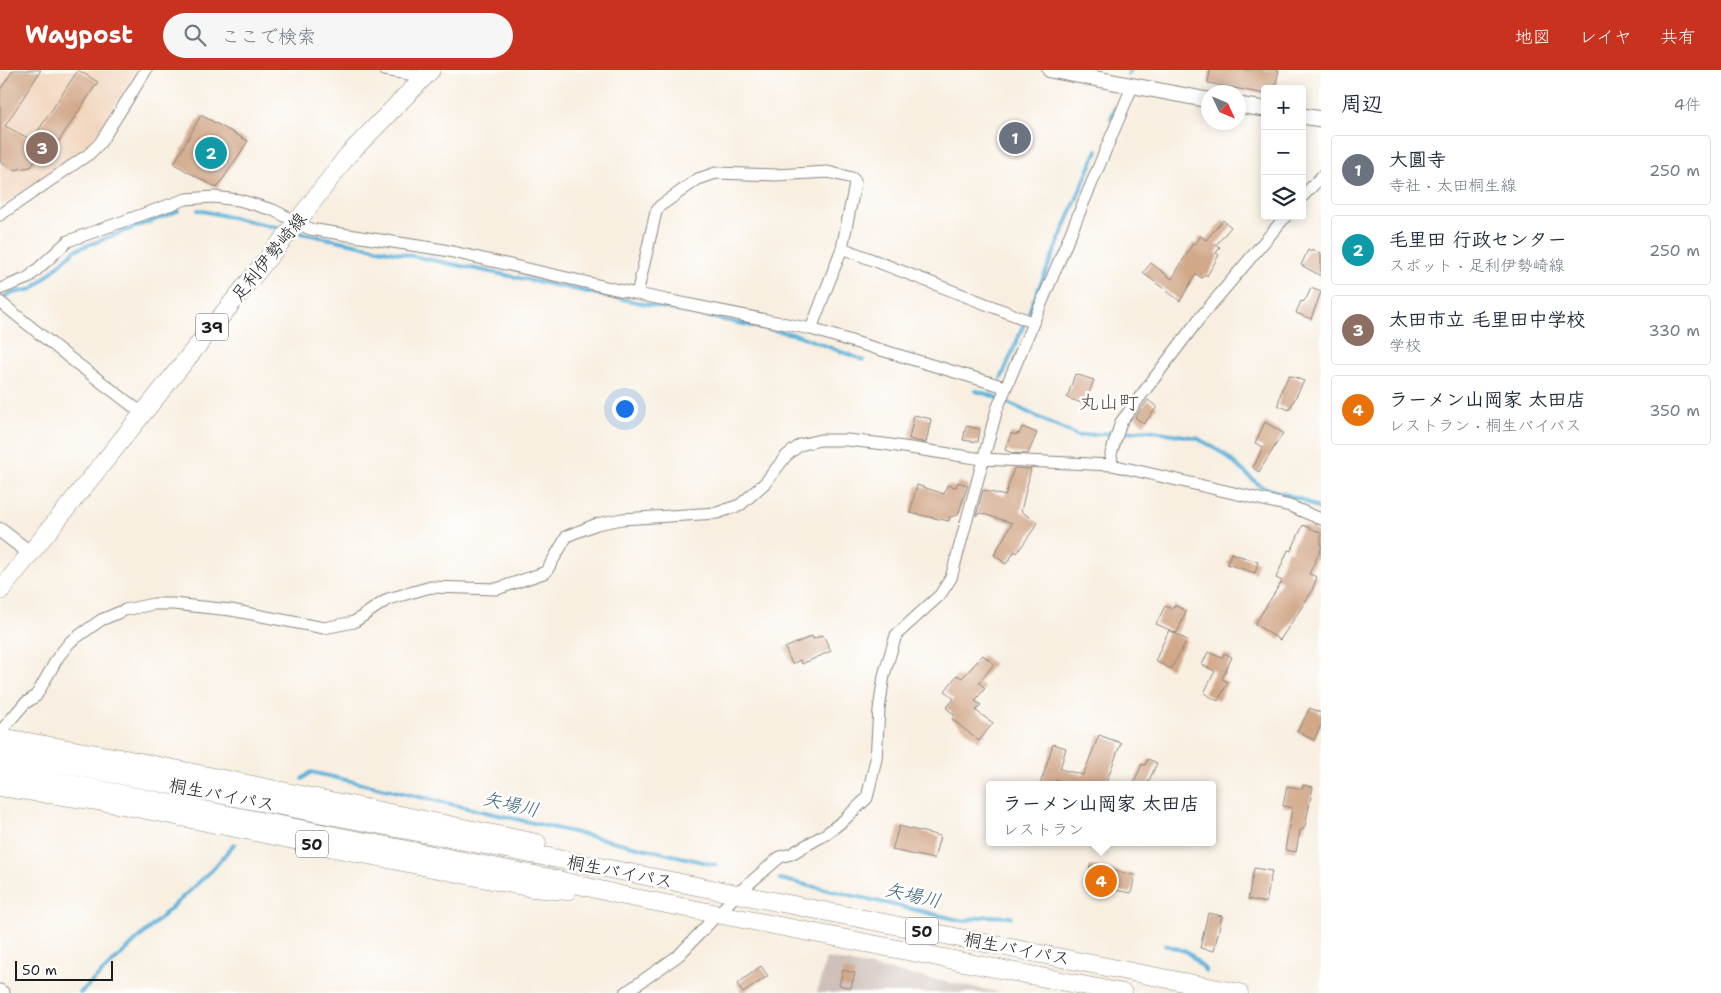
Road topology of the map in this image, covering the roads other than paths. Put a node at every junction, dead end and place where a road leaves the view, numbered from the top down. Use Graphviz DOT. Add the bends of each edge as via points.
graph roads {
  1 [pos="146,70"];
  2 [pos="385,70"];
  3 [pos="1050,70"];
  4 [pos="428,73"];
  5 [pos="1132,87"];
  6 [pos="1201,99"];
  7 [pos="1246,106"];
  8 [pos="1261,108"];
  9 [pos="1306,117"];
  10 [pos="1321,119"];
  11 [pos="1321,177"];
  12 [pos="1306,193"];
  13 [pos="0,215"];
  14 [pos="1283,220"];
  15 [pos="297,222"];
  16 [pos="842,248"];
  17 [pos="0,289"];
  18 [pos="637,294"];
  19 [pos="3,304"];
  20 [pos="1032,322"];
  21 [pos="811,329"];
  22 [pos="1004,390"];
  23 [pos="142,413"];
  24 [pos="982,459"];
  25 [pos="1112,466"];
  26 [pos="1321,519"];
  27 [pos="0,530"];
  28 [pos="30,553"];
  29 [pos="0,591"];
  30 [pos="0,732"];
  31 [pos="0,737"];
  32 [pos="0,752"];
  33 [pos="0,770"];
  34 [pos="0,787"];
  35 [pos="204,800"];
  36 [pos="605,868"];
  37 [pos="736,894"];
  38 [pos="624,896"];
  39 [pos="718,914"];
  40 [pos="0,990"];
  41 [pos="4,993"];
  42 [pos="625,993"];
  43 [pos="1123,993"];
  44 [pos="1239,993"];
  1 -- 13 [label="street" via="100,144"];
  2 -- 4 [label="street"];
  3 -- 5 [label="main road"];
  4 -- 15 [label="main road, 足利伊勢崎線 / 39" via="348,155"];
  5 -- 6 [label="main road"];
  5 -- 20 [label="street"];
  7 -- 8 [label="main road"];
  9 -- 10 [label="main road"];
  11 -- 12 [label="street"];
  14 -- 25 [label="street" via="1199,319 1121,422 1113,446"];
  15 -- 17 [label="street" via="273,210 239,200 213,197 186,199 68,241 28,278"];
  15 -- 18 [label="street" via="310,229 444,250"];
  15 -- 23 [label="main road, 足利伊勢崎線 / 39"];
  16 -- 18 [label="street" via="854,189 852,178 816,171 776,175 716,173 698,178 656,212"];
  16 -- 20 [label="street"];
  16 -- 21 [label="street"];
  18 -- 21 [label="street"];
  19 -- 23 [label="street"];
  20 -- 22 [label="street"];
  21 -- 22 [label="street"];
  22 -- 24 [label="street"];
  23 -- 28 [label="main road, 足利伊勢崎線 / 39"];
  24 -- 25 [label="street"];
  24 -- 30 [label="street" via="847,440 820,440 800,445 740,505 717,513 622,519 597,524 567,536 546,572 538,576 498,589 431,587 402,594 388,599 354,622 336,627 324,628 231,610 173,604 125,610 86,628 70,642 36,696 24,704"];
  24 -- 37 [label="street" via="951,578 940,595 896,635 884,675 876,759 867,798 844,820 791,854 780,857"];
  25 -- 26 [label="street" via="1280,504"];
  27 -- 28 [label="street"];
  28 -- 29 [label="main road, 足利伊勢崎線 / 39"];
  31 -- 36 [label="main road, 50" via="120,758 553,846"];
  32 -- 35 [label="main road, 桐生バイパス / 50"];
  33 -- 35 [label="main road, 桐生バイパス / 50"];
  34 -- 38 [label="main road, 50" via="112,803 532,888"];
  35 -- 36 [label="main road, 桐生バイパス / 50"];
  35 -- 38 [label="main road, 桐生バイパス / 50"];
  36 -- 37 [label="main road, 桐生バイパス / 50"];
  37 -- 39 [label="street"];
  37 -- 44 [label="main road, 桐生バイパス / 50"];
  38 -- 39 [label="main road, 桐生バイパス / 50"];
  39 -- 42 [label="street" via="678,956"];
  39 -- 43 [label="main road, 桐生バイパス / 50"];
  40 -- 41 [label="street"];
}
